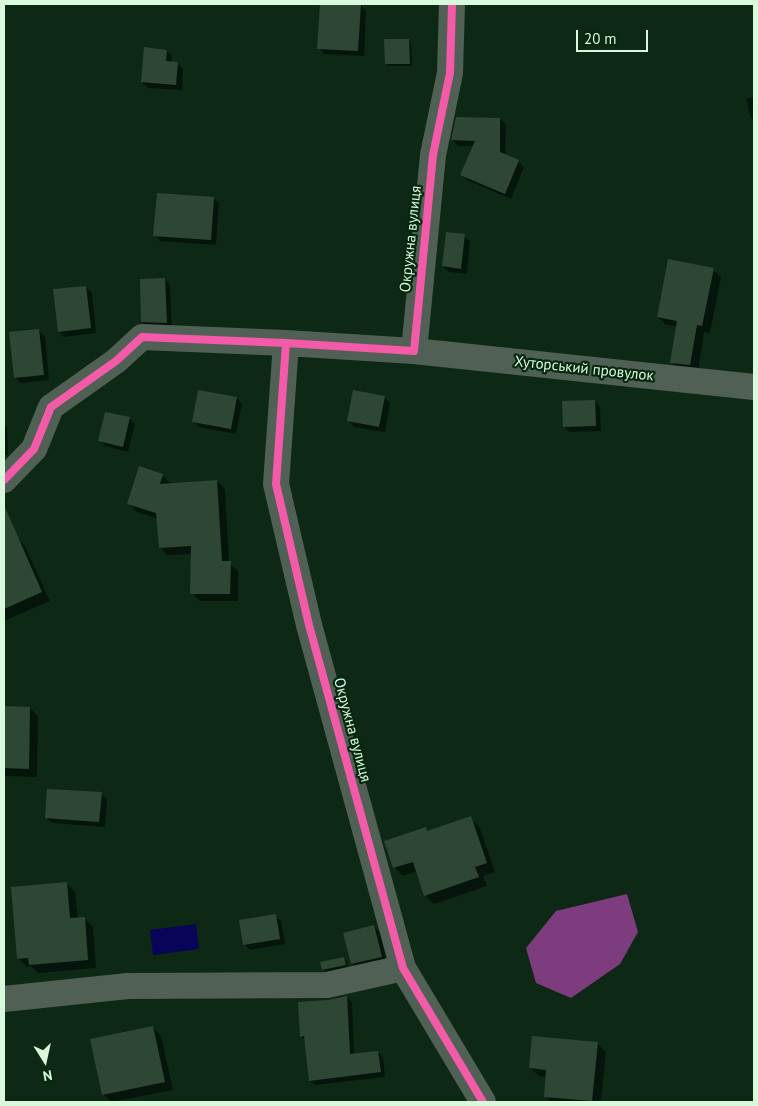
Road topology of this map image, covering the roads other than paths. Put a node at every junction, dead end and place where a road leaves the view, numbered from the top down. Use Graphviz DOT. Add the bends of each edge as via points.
graph roads {
  1 [pos="452,4"];
  2 [pos="286,343"];
  3 [pos="414,351"];
  4 [pos="754,386"];
  5 [pos="4,480"];
  6 [pos="403,968"];
  7 [pos="4,999"];
  8 [pos="483,1102"];
  1 -- 3 [label="street, Окружна вулиця" via="450,73 433,154"];
  2 -- 3 [label="street"];
  2 -- 5 [label="street" via="142,337 116,361 51,407 34,449"];
  2 -- 6 [label="street, Окружна вулиця" via="276,484 308,625"];
  3 -- 4 [label="street, Хуторський провулок"];
  6 -- 7 [label="street" via="327,985 128,986"];
  6 -- 8 [label="street, Окружна вулиця"];
}
